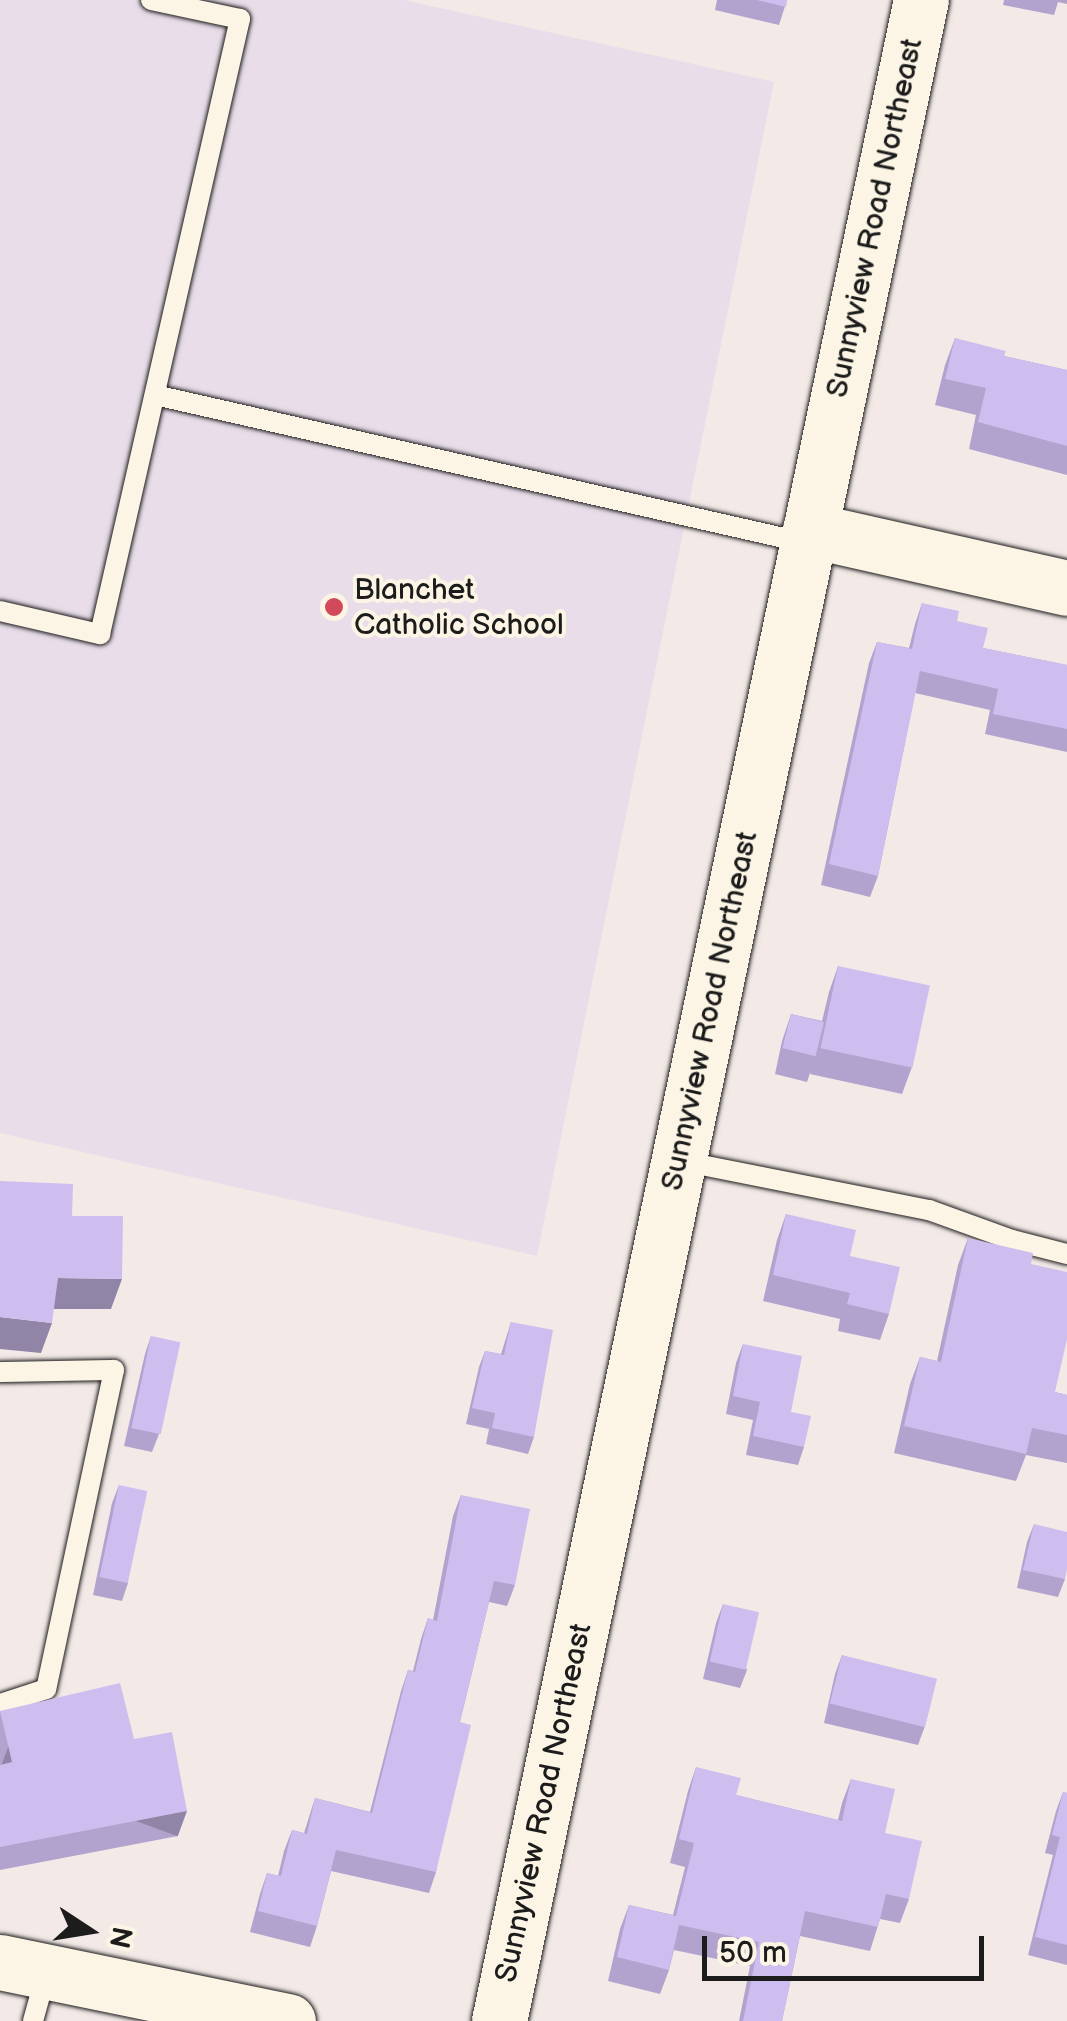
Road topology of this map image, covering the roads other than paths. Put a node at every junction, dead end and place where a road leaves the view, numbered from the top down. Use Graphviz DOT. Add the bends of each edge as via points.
graph roads {
  1 [pos="151,0"];
  2 [pos="920,0"];
  3 [pos="155,395"];
  4 [pos="809,536"];
  5 [pos="1067,588"];
  6 [pos="0,611"];
  7 [pos="678,1160"];
  8 [pos="1067,1254"];
  9 [pos="0,1372"];
  10 [pos="0,1704"];
  11 [pos="26,1985"];
  12 [pos="288,2021"];
  13 [pos="498,2021"];
  1 -- 3 [label="lane" via="240,19"];
  2 -- 4 [label="main road, Sunnyview Road Northeast"];
  3 -- 4 [label="lane"];
  3 -- 6 [label="lane" via="100,634"];
  4 -- 5 [label="main road"];
  4 -- 7 [label="main road, Sunnyview Road Northeast"];
  7 -- 8 [label="lane" via="929,1210"];
  7 -- 13 [label="main road, Sunnyview Road Northeast"];
  9 -- 10 [label="lane" via="114,1370 46,1689"];
  11 -- 12 [label="main road"];
}
